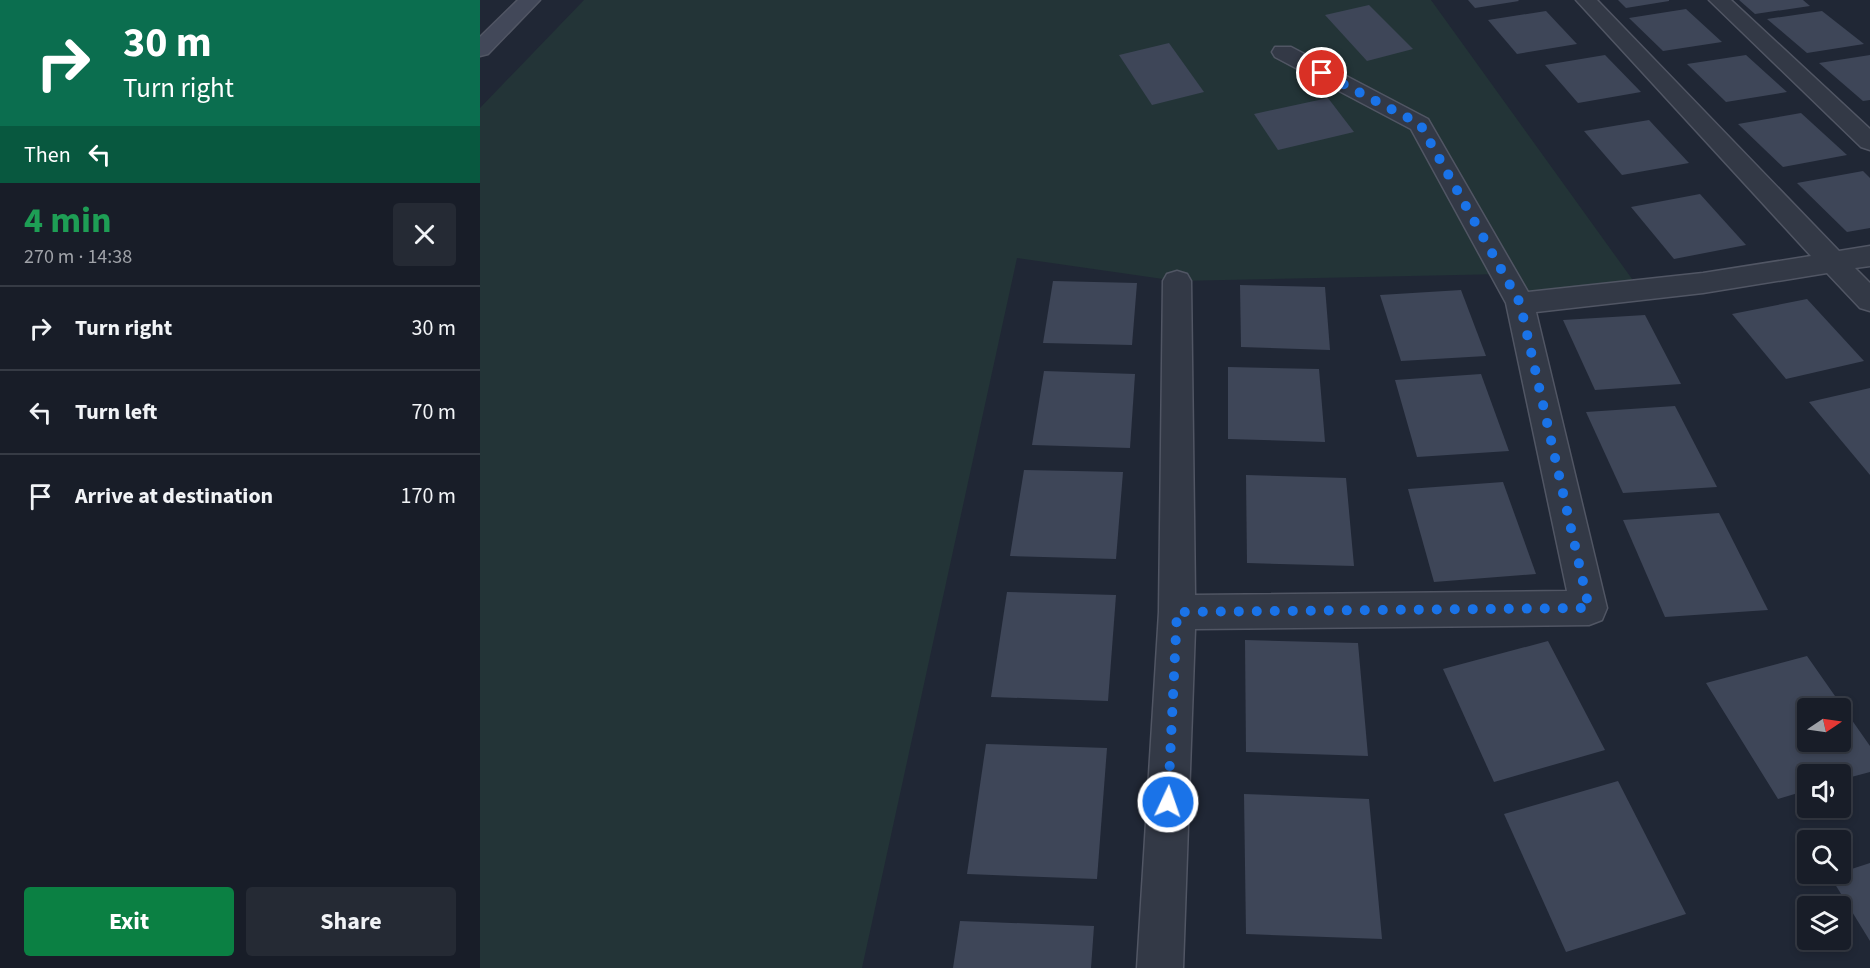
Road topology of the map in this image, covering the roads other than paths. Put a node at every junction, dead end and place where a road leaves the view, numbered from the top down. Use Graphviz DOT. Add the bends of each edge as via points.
graph roads {
  1 [pos="530,0"];
  2 [pos="1586,0"];
  3 [pos="1719,0"];
  4 [pos="480,49"];
  5 [pos="1283,52"];
  6 [pos="1870,142"];
  7 [pos="1870,256"];
  8 [pos="1833,262"];
  9 [pos="1177,281"];
  10 [pos="1870,301"];
  11 [pos="1520,303"];
  12 [pos="1177,612"];
  13 [pos="1160,968"];
  1 -- 4 [label="main road"];
  2 -- 8 [label="street"];
  3 -- 6 [label="street"];
  5 -- 11 [label="street" via="1420,124"];
  7 -- 8 [label="street"];
  8 -- 10 [label="street"];
  8 -- 11 [label="street" via="1703,283"];
  9 -- 12 [label="street"];
  11 -- 12 [label="street" via="1589,608"];
  12 -- 13 [label="street"];
}
